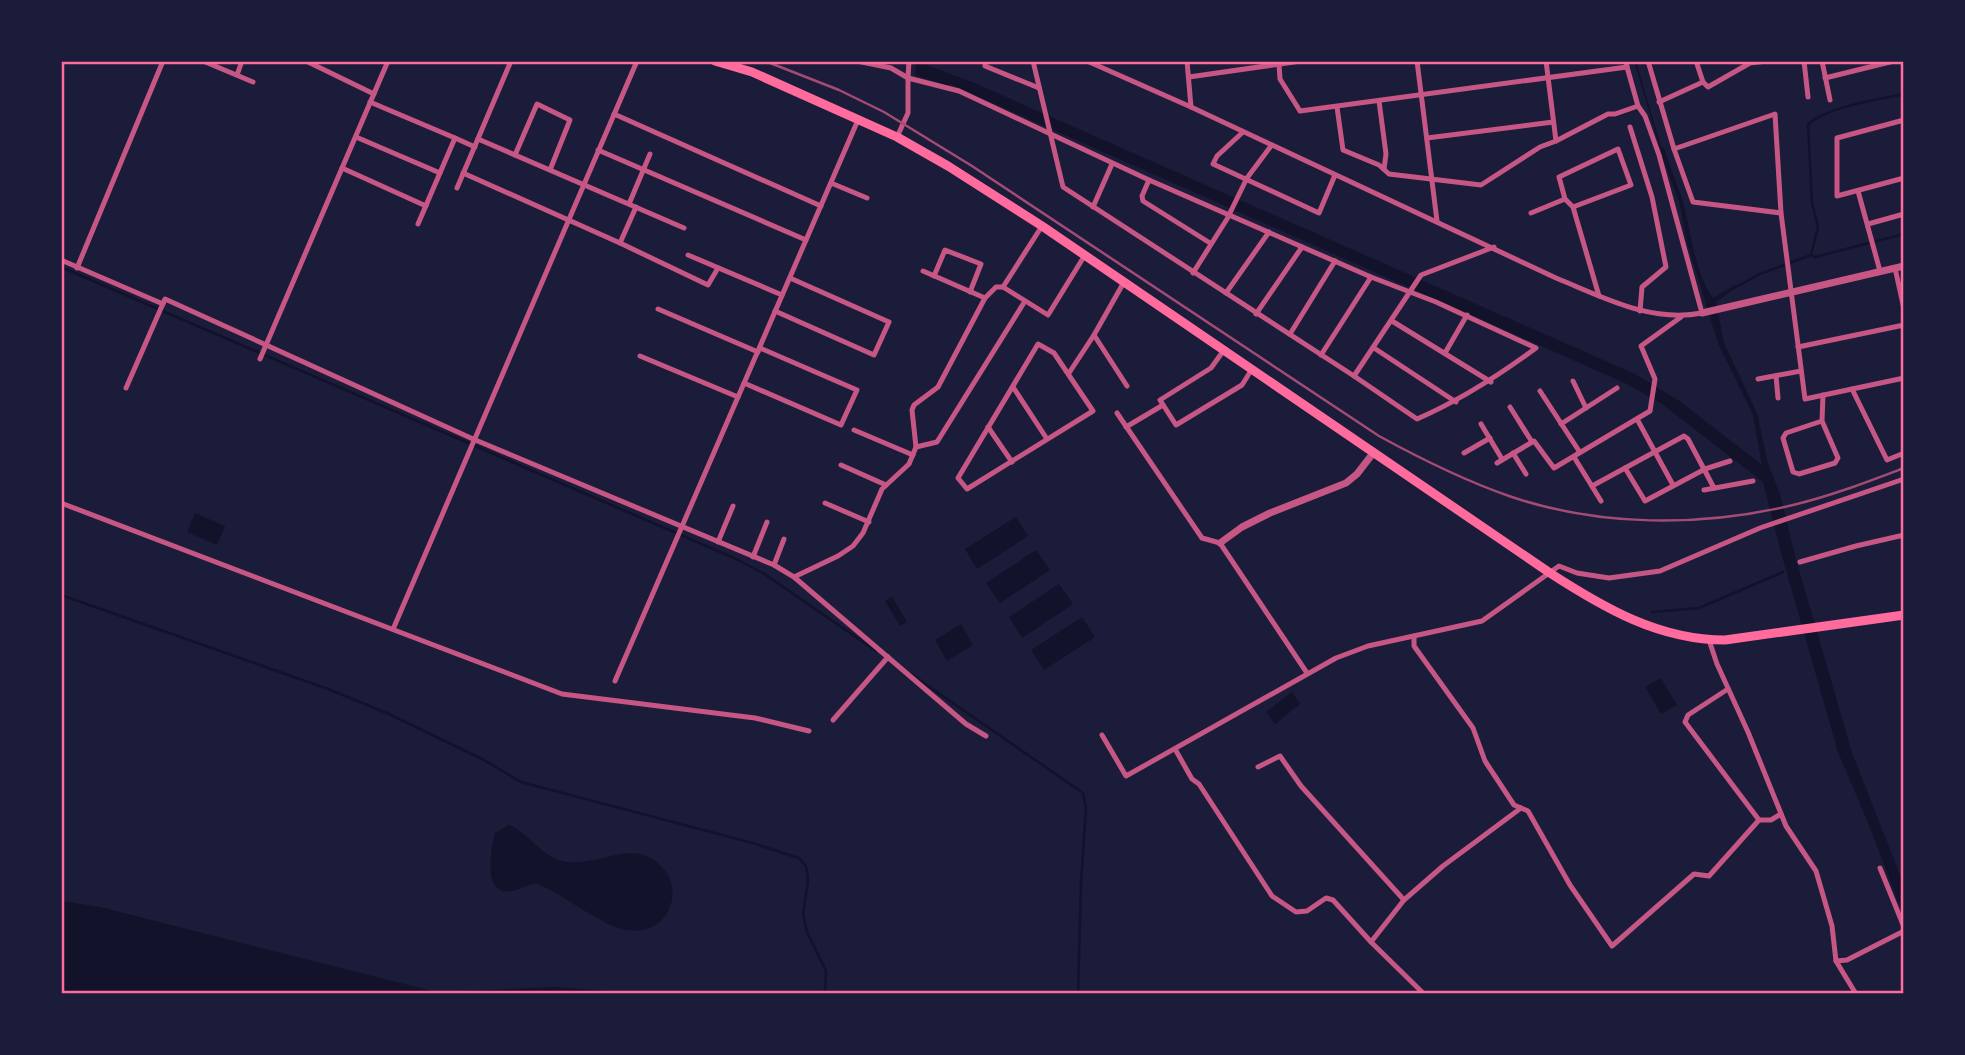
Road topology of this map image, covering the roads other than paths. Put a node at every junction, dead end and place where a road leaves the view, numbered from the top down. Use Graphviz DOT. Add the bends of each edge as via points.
graph roads {
  1 [pos="163,61"];
  2 [pos="203,61"];
  3 [pos="242,61"];
  4 [pos="306,61"];
  5 [pos="388,61"];
  6 [pos="511,61"];
  7 [pos="636,61"];
  8 [pos="715,61"];
  9 [pos="857,61"];
  10 [pos="909,61"];
  11 [pos="985,61"];
  12 [pos="1033,61"];
  13 [pos="1087,61"];
  14 [pos="1187,61"];
  15 [pos="1301,61"];
  16 [pos="1417,61"];
  17 [pos="1546,61"];
  18 [pos="1648,61"];
  19 [pos="1696,61"];
  20 [pos="1767,61"];
  21 [pos="1804,61"];
  22 [pos="1822,61"];
  23 [pos="1894,61"];
  24 [pos="1291,62"];
  25 [pos="1747,63"];
  26 [pos="1279,64"];
  27 [pos="1626,64"];
  28 [pos="1863,65"];
  29 [pos="237,75"];
  30 [pos="1189,77"];
  31 [pos="908,78"];
  32 [pos="1548,78"];
  33 [pos="1825,78"];
  34 [pos="253,82"];
  35 [pos="1703,82"];
  36 [pos="1039,88"];
  37 [pos="374,93"];
  38 [pos="1422,95"];
  39 [pos="1808,97"];
  40 [pos="1379,100"];
  41 [pos="1830,100"];
  42 [pos="370,102"];
  43 [pos="1659,102"];
  44 [pos="1638,106"];
  45 [pos="1191,107"];
  46 [pos="1337,107"];
  47 [pos="614,114"];
  48 [pos="859,120"];
  49 [pos="1904,120"];
  50 [pos="1553,122"];
  51 [pos="1630,127"];
  52 [pos="1243,132"];
  53 [pos="1051,134"];
  54 [pos="356,137"];
  55 [pos="897,137"];
  56 [pos="455,138"];
  57 [pos="1427,138"];
  58 [pos="478,139"];
  59 [pos="1556,141"];
  60 [pos="1271,146"];
  61 [pos="475,147"];
  62 [pos="1674,149"];
  63 [pos="598,150"];
  64 [pos="515,155"];
  65 [pos="650,155"];
  66 [pos="1112,164"];
  67 [pos="342,168"];
  68 [pos="1384,169"];
  69 [pos="550,170"];
  70 [pos="643,170"];
  71 [pos="440,173"];
  72 [pos="463,173"];
  73 [pos="1335,175"];
  74 [pos="1432,178"];
  75 [pos="1904,178"];
  76 [pos="1149,180"];
  77 [pos="1246,181"];
  78 [pos="831,183"];
  79 [pos="584,184"];
  80 [pos="457,188"];
  81 [pos="1858,191"];
  82 [pos="1304,195"];
  83 [pos="867,198"];
  84 [pos="1565,199"];
  85 [pos="629,204"];
  86 [pos="1300,204"];
  87 [pos="426,206"];
  88 [pos="821,206"];
  89 [pos="636,207"];
  90 [pos="1093,207"];
  91 [pos="1573,207"];
  92 [pos="1229,212"];
  93 [pos="1531,213"];
  94 [pos="1782,213"];
  95 [pos="1904,214"];
  96 [pos="569,220"];
  97 [pos="1437,221"];
  98 [pos="418,224"];
  99 [pos="1868,224"];
  100 [pos="1042,226"];
  101 [pos="684,228"];
  102 [pos="1269,232"];
  103 [pos="806,240"];
  104 [pos="620,243"];
  105 [pos="1210,243"];
  106 [pos="1301,247"];
  107 [pos="1494,247"];
  108 [pos="688,255"];
  109 [pos="1084,255"];
  110 [pos="61,260"];
  111 [pos="1335,261"];
  112 [pos="1904,265"];
  113 [pos="77,268"];
  114 [pos="718,268"];
  115 [pos="1895,268"];
  116 [pos="923,271"];
  117 [pos="1880,271"];
  118 [pos="1194,273"];
  119 [pos="934,276"];
  120 [pos="1371,277"];
  121 [pos="790,278"];
  122 [pos="1124,282"];
  123 [pos="1003,287"];
  124 [pos="970,292"];
  125 [pos="1410,292"];
  126 [pos="1791,292"];
  127 [pos="1226,293"];
  128 [pos="782,295"];
  129 [pos="1600,296"];
  130 [pos="985,298"];
  131 [pos="1025,301"];
  132 [pos="163,304"];
  133 [pos="658,309"];
  134 [pos="1904,309"];
  135 [pos="1640,311"];
  136 [pos="775,312"];
  137 [pos="1702,313"];
  138 [pos="1256,314"];
  139 [pos="1466,315"];
  140 [pos="1681,317"];
  141 [pos="1392,321"];
  142 [pos="1904,325"];
  143 [pos="1290,334"];
  144 [pos="1094,335"];
  145 [pos="266,346"];
  146 [pos="1798,347"];
  147 [pos="1374,348"];
  148 [pos="759,350"];
  149 [pos="1224,350"];
  150 [pos="1445,353"];
  151 [pos="1321,355"];
  152 [pos="640,356"];
  153 [pos="260,359"];
  154 [pos="1252,369"];
  155 [pos="1801,371"];
  156 [pos="1069,373"];
  157 [pos="1354,376"];
  158 [pos="1776,376"];
  159 [pos="1904,378"];
  160 [pos="1758,379"];
  161 [pos="1573,381"];
  162 [pos="1491,382"];
  163 [pos="744,383"];
  164 [pos="1127,386"];
  165 [pos="1013,387"];
  166 [pos="126,388"];
  167 [pos="1617,388"];
  168 [pos="1853,389"];
  169 [pos="1540,391"];
  170 [pos="1823,395"];
  171 [pos="738,397"];
  172 [pos="1778,398"];
  173 [pos="1456,402"];
  174 [pos="1163,405"];
  175 [pos="1510,407"];
  176 [pos="1587,408"];
  177 [pos="1117,413"];
  178 [pos="1637,419"];
  179 [pos="1822,421"];
  180 [pos="1481,424"];
  181 [pos="1561,424"];
  182 [pos="988,426"];
  183 [pos="1126,427"];
  184 [pos="854,430"];
  185 [pos="1490,438"];
  186 [pos="473,439"];
  187 [pos="1047,439"];
  188 [pos="1532,442"];
  189 [pos="916,447"];
  190 [pos="1579,451"];
  191 [pos="1374,452"];
  192 [pos="1655,452"];
  193 [pos="1464,453"];
  194 [pos="1513,453"];
  195 [pos="1904,453"];
  196 [pos="913,455"];
  197 [pos="1574,457"];
  198 [pos="1730,461"];
  199 [pos="1012,462"];
  200 [pos="841,465"];
  201 [pos="1625,468"];
  202 [pos="1705,469"];
  203 [pos="1526,474"];
  204 [pos="1904,479"];
  205 [pos="1753,481"];
  206 [pos="886,485"];
  207 [pos="1673,485"];
  208 [pos="1592,486"];
  209 [pos="1714,488"];
  210 [pos="1704,490"];
  211 [pos="1601,501"];
  212 [pos="61,503"];
  213 [pos="825,503"];
  214 [pos="733,506"];
  215 [pos="767,522"];
  216 [pos="869,522"];
  217 [pos="682,527"];
  218 [pos="1904,535"];
  219 [pos="784,539"];
  220 [pos="718,542"];
  221 [pos="1220,543"];
  222 [pos="753,557"];
  223 [pos="1800,562"];
  224 [pos="774,565"];
  225 [pos="1550,573"];
  226 [pos="794,577"];
  227 [pos="1904,615"];
  228 [pos="394,627"];
  229 [pos="1414,636"];
  230 [pos="1709,640"];
  231 [pos="888,657"];
  232 [pos="1307,673"];
  233 [pos="615,681"];
  234 [pos="1728,689"];
  235 [pos="833,720"];
  236 [pos="809,731"];
  237 [pos="1102,735"];
  238 [pos="986,736"];
  239 [pos="1175,749"];
  240 [pos="1258,767"];
  241 [pos="1521,808"];
  242 [pos="1781,814"];
  243 [pos="1759,820"];
  244 [pos="1880,868"];
  245 [pos="1404,900"];
  246 [pos="1904,929"];
  247 [pos="1371,942"];
  248 [pos="1836,961"];
  249 [pos="1424,994"];
  250 [pos="1856,994"];
  1 -- 113 [label="street"];
  2 -- 29 [label="street"];
  3 -- 29 [label="street"];
  4 -- 37 [label="street"];
  5 -- 37 [label="street"];
  6 -- 58 [label="street"];
  7 -- 47 [label="street"];
  8 -- 48 [label="main road" via="752,72"];
  9 -- 31 [label="street" via="891,68"];
  10 -- 31 [label="street"];
  11 -- 36 [label="street" via="985,66"];
  12 -- 36 [label="street"];
  13 -- 45 [label="street"];
  14 -- 30 [label="street"];
  15 -- 24 [label="street"];
  16 -- 38 [label="street"];
  17 -- 32 [label="street"];
  18 -- 43 [label="street"];
  19 -- 35 [label="street"];
  20 -- 25 [label="street"];
  21 -- 39 [label="street"];
  22 -- 33 [label="street"];
  23 -- 28 [label="street"];
  24 -- 26 [label="street"];
  25 -- 35 [label="street" via="1708,87"];
  26 -- 30 [label="street"];
  26 -- 46 [label="street" via="1280,79 1300,111"];
  27 -- 32 [label="street"];
  27 -- 44 [label="street"];
  28 -- 33 [label="street"];
  29 -- 34 [label="street"];
  30 -- 45 [label="street"];
  31 -- 53 [label="street" via="959,92"];
  31 -- 55 [label="street" via="908,113"];
  32 -- 38 [label="street"];
  32 -- 50 [label="street"];
  33 -- 41 [label="street"];
  35 -- 43 [label="street"];
  36 -- 53 [label="street"];
  37 -- 42 [label="street"];
  38 -- 40 [label="street"];
  38 -- 57 [label="street"];
  40 -- 46 [label="street"];
  40 -- 68 [label="street"];
  42 -- 54 [label="street"];
  42 -- 56 [label="street"];
  43 -- 62 [label="street"];
  44 -- 59 [label="street" via="1608,114"];
  44 -- 137 [label="street" via="1659,155"];
  45 -- 52 [label="street"];
  46 -- 68 [label="street" via="1343,150"];
  47 -- 63 [label="street"];
  47 -- 88 [label="street"];
  48 -- 55 [label="main road"];
  48 -- 78 [label="street"];
  49 -- 81 [label="street" via="1837,138 1837,196"];
  50 -- 57 [label="street"];
  50 -- 59 [label="street"];
  51 -- 135 [label="street" via="1652,197 1666,267 1642,287"];
  52 -- 60 [label="street"];
  52 -- 77 [label="street" via="1213,164"];
  53 -- 66 [label="street"];
  53 -- 90 [label="street" via="1063,187"];
  54 -- 67 [label="street"];
  54 -- 71 [label="street"];
  55 -- 100 [label="main road"];
  56 -- 61 [label="street"];
  56 -- 71 [label="street"];
  57 -- 74 [label="street"];
  58 -- 61 [label="street"];
  58 -- 64 [label="street"];
  59 -- 74 [label="street" via="1540,146 1481,185"];
  60 -- 73 [label="street"];
  60 -- 77 [label="street"];
  61 -- 72 [label="street"];
  62 -- 94 [label="street" via="1693,202"];
  62 -- 94 [label="street" via="1775,114"];
  63 -- 70 [label="street"];
  63 -- 79 [label="street"];
  64 -- 69 [label="street"];
  64 -- 69 [label="street" via="537,104 570,120"];
  65 -- 70 [label="street"];
  66 -- 76 [label="street"];
  66 -- 90 [label="street"];
  67 -- 87 [label="street"];
  67 -- 145 [label="street"];
  68 -- 74 [label="street" via="1389,174"];
  69 -- 79 [label="street"];
  70 -- 85 [label="street"];
  70 -- 103 [label="street"];
  71 -- 87 [label="street"];
  72 -- 80 [label="street"];
  72 -- 96 [label="street"];
  73 -- 86 [label="street" via="1320,212"];
  73 -- 97 [label="street"];
  74 -- 97 [label="street"];
  75 -- 81 [label="street"];
  76 -- 92 [label="street"];
  76 -- 105 [label="street" via="1143,201"];
  77 -- 86 [label="street"];
  77 -- 92 [label="street"];
  78 -- 83 [label="street"];
  78 -- 88 [label="street"];
  79 -- 85 [label="street"];
  79 -- 96 [label="street"];
  81 -- 99 [label="street"];
  82 -- 86 [label="street"];
  84 -- 91 [label="street"];
  84 -- 91 [label="street" via="1559,177 1618,149 1631,185"];
  84 -- 93 [label="street"];
  85 -- 89 [label="street"];
  87 -- 98 [label="street"];
  88 -- 103 [label="street"];
  89 -- 101 [label="street"];
  89 -- 104 [label="street"];
  90 -- 118 [label="street"];
  91 -- 129 [label="street"];
  92 -- 102 [label="street"];
  92 -- 105 [label="street"];
  94 -- 126 [label="street"];
  95 -- 99 [label="street"];
  96 -- 104 [label="street"];
  96 -- 186 [label="street"];
  97 -- 107 [label="street"];
  99 -- 117 [label="street"];
  100 -- 109 [label="main road"];
  100 -- 123 [label="street"];
  102 -- 106 [label="street"];
  102 -- 127 [label="street"];
  103 -- 121 [label="street"];
  104 -- 114 [label="street" via="708,285"];
  105 -- 118 [label="street"];
  106 -- 111 [label="street"];
  106 -- 138 [label="street"];
  107 -- 125 [label="street" via="1421,275"];
  107 -- 129 [label="street"];
  108 -- 114 [label="street"];
  109 -- 122 [label="main road"];
  109 -- 131 [label="street" via="1048,315"];
  110 -- 113 [label="street"];
  111 -- 120 [label="street"];
  111 -- 143 [label="street"];
  112 -- 115 [label="street"];
  113 -- 132 [label="street"];
  114 -- 128 [label="street"];
  115 -- 117 [label="street"];
  115 -- 134 [label="street"];
  116 -- 119 [label="street"];
  117 -- 126 [label="street"];
  118 -- 127 [label="street"];
  119 -- 124 [label="street"];
  119 -- 124 [label="street" via="945,250 981,264"];
  120 -- 125 [label="street"];
  120 -- 151 [label="street"];
  121 -- 128 [label="street"];
  121 -- 136 [label="street" via="889,322 878,348 874,355"];
  122 -- 144 [label="street"];
  122 -- 149 [label="main road"];
  123 -- 130 [label="street" via="996,287"];
  123 -- 131 [label="street"];
  124 -- 130 [label="street"];
  125 -- 139 [label="street"];
  125 -- 141 [label="street"];
  126 -- 137 [label="street"];
  126 -- 146 [label="street"];
  127 -- 138 [label="street"];
  128 -- 136 [label="street"];
  129 -- 135 [label="street"];
  130 -- 189 [label="street" via="938,387 914,405"];
  131 -- 189 [label="street" via="937,442"];
  132 -- 145 [label="street" via="165,299"];
  132 -- 166 [label="street"];
  133 -- 148 [label="street"];
  135 -- 140 [label="street"];
  136 -- 148 [label="street"];
  137 -- 140 [label="street"];
  138 -- 143 [label="street"];
  139 -- 150 [label="street"];
  139 -- 162 [label="street" via="1536,348"];
  140 -- 178 [label="street" via="1640,346 1655,386 1650,411"];
  141 -- 147 [label="street"];
  141 -- 150 [label="street"];
  142 -- 146 [label="street"];
  143 -- 151 [label="street"];
  144 -- 156 [label="street"];
  144 -- 164 [label="street"];
  145 -- 153 [label="street"];
  145 -- 186 [label="street"];
  146 -- 155 [label="street"];
  147 -- 157 [label="street"];
  147 -- 173 [label="street"];
  148 -- 163 [label="street"];
  148 -- 163 [label="street" via="857,390 841,425"];
  149 -- 154 [label="main road"];
  149 -- 174 [label="street" via="1211,368 1160,400"];
  150 -- 162 [label="street"];
  151 -- 157 [label="street"];
  152 -- 171 [label="street"];
  154 -- 174 [label="street" via="1242,385 1176,425"];
  154 -- 191 [label="main road"];
  155 -- 158 [label="street"];
  155 -- 170 [label="street" via="1805,399"];
  156 -- 165 [label="street" via="1054,353 1038,344"];
  156 -- 187 [label="street" via="1093,411"];
  157 -- 173 [label="street" via="1417,419"];
  158 -- 160 [label="street"];
  158 -- 172 [label="street"];
  159 -- 168 [label="street"];
  161 -- 176 [label="street"];
  162 -- 173 [label="street"];
  163 -- 171 [label="street"];
  165 -- 182 [label="street"];
  165 -- 187 [label="street"];
  167 -- 176 [label="street"];
  168 -- 170 [label="street"];
  168 -- 195 [label="street" via="1887,460"];
  169 -- 181 [label="street"];
  170 -- 179 [label="street"];
  171 -- 217 [label="street"];
  174 -- 183 [label="street"];
  175 -- 188 [label="street"];
  176 -- 181 [label="street"];
  177 -- 183 [label="street"];
  178 -- 190 [label="street"];
  178 -- 192 [label="street"];
  179 -- 179 [label="street" via="1838,458 1835,463 1793,472 1783,439 1786,433"];
  180 -- 185 [label="street"];
  181 -- 190 [label="street"];
  182 -- 199 [label="street"];
  182 -- 199 [label="street" via="958,478 968,489"];
  183 -- 221 [label="street" via="1202,538"];
  184 -- 196 [label="street"];
  185 -- 193 [label="street"];
  185 -- 194 [label="street" via="1500,461"];
  186 -- 217 [label="street"];
  186 -- 228 [label="street"];
  187 -- 199 [label="street"];
  188 -- 194 [label="street"];
  188 -- 197 [label="street" via="1554,468"];
  189 -- 196 [label="street"];
  190 -- 197 [label="street"];
  191 -- 221 [label="street" via="1346,483 1270,513"];
  191 -- 225 [label="main road"];
  192 -- 201 [label="street"];
  192 -- 202 [label="street" via="1684,436"];
  192 -- 207 [label="street"];
  194 -- 203 [label="street"];
  196 -- 206 [label="street"];
  197 -- 208 [label="street"];
  198 -- 202 [label="street"];
  200 -- 206 [label="street"];
  201 -- 207 [label="street" via="1645,501"];
  201 -- 208 [label="street"];
  202 -- 207 [label="street"];
  202 -- 209 [label="street"];
  204 -- 225 [label="street" via="1773,524 1660,571 1609,578 1561,566"];
  205 -- 209 [label="street"];
  206 -- 216 [label="street"];
  208 -- 211 [label="street"];
  209 -- 210 [label="street"];
  212 -- 236 [label="street" via="562,694 755,718"];
  213 -- 216 [label="street"];
  214 -- 220 [label="street"];
  215 -- 222 [label="street"];
  216 -- 226 [label="street" via="853,546"];
  217 -- 220 [label="street"];
  217 -- 233 [label="street"];
  218 -- 223 [label="street"];
  219 -- 224 [label="street"];
  220 -- 222 [label="street"];
  221 -- 232 [label="street"];
  222 -- 224 [label="street"];
  224 -- 226 [label="street"];
  225 -- 229 [label="street" via="1482,621"];
  225 -- 230 [label="main road" via="1635,622"];
  226 -- 231 [label="street"];
  227 -- 230 [label="main road"];
  229 -- 232 [label="street" via="1368,646"];
  229 -- 241 [label="street" via="1414,646 1473,728 1485,761"];
  230 -- 234 [label="street"];
  231 -- 235 [label="street"];
  231 -- 238 [label="street"];
  232 -- 239 [label="street"];
  234 -- 242 [label="street"];
  234 -- 243 [label="street" via="1688,715 1685,722"];
  237 -- 239 [label="street" via="1126,776"];
  239 -- 247 [label="street" via="1272,896 1296,912 1307,911 1326,898 1333,900"];
  240 -- 245 [label="street" via="1280,756 1301,786"];
  241 -- 243 [label="street" via="1528,811 1612,946 1694,874 1709,876"];
  241 -- 245 [label="street"];
  242 -- 243 [label="street"];
  242 -- 248 [label="street" via="1824,891"];
  244 -- 246 [label="street"];
  245 -- 247 [label="street"];
  246 -- 248 [label="street" via="1847,960"];
  247 -- 249 [label="street"];
  248 -- 250 [label="street"];
}
